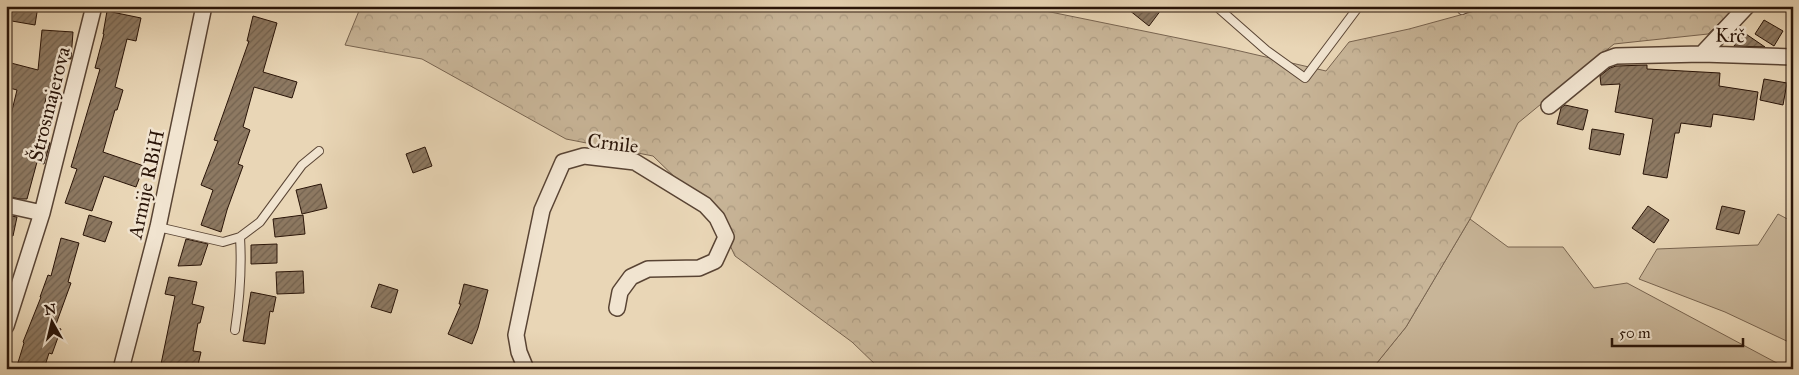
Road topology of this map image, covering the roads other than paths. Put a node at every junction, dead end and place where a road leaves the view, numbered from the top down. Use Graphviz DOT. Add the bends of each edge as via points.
graph roads {
  1 [pos="94,6"];
  2 [pos="204,6"];
  3 [pos="1216,6"];
  4 [pos="1359,6"];
  5 [pos="1471,6"];
  6 [pos="1747,6"];
  7 [pos="1462,10"];
  8 [pos="1702,54"];
  9 [pos="1793,57"];
  10 [pos="1549,106"];
  11 [pos="318,151"];
  12 [pos="6,205"];
  13 [pos="42,213"];
  14 [pos="158,227"];
  15 [pos="240,237"];
  16 [pos="617,308"];
  17 [pos="6,326"];
  18 [pos="235,330"];
  19 [pos="121,369"];
  20 [pos="526,369"];
  1 -- 13 [label="street, Štrosmajerova"];
  2 -- 14 [label="street, Armije RBiH"];
  3 -- 4 [label="lane" via="1266,50 1305,78"];
  5 -- 7 [label="lane"];
  6 -- 8 [label="street, Krč"];
  8 -- 9 [label="street, Krč"];
  8 -- 10 [label="street" via="1616,56 1605,60"];
  11 -- 15 [label="lane" via="302,165 260,222"];
  12 -- 13 [label="street"];
  13 -- 17 [label="street, Štrosmajerova"];
  14 -- 15 [label="lane" via="223,242"];
  14 -- 19 [label="street, Armije RBiH"];
  15 -- 18 [label="lane" via="242,271"];
  16 -- 20 [label="street, Crnile" via="620,292 631,277 648,269 707,265 715,261 726,237 717,218 705,205 636,162 584,156 563,162 542,210 516,335"];
}
